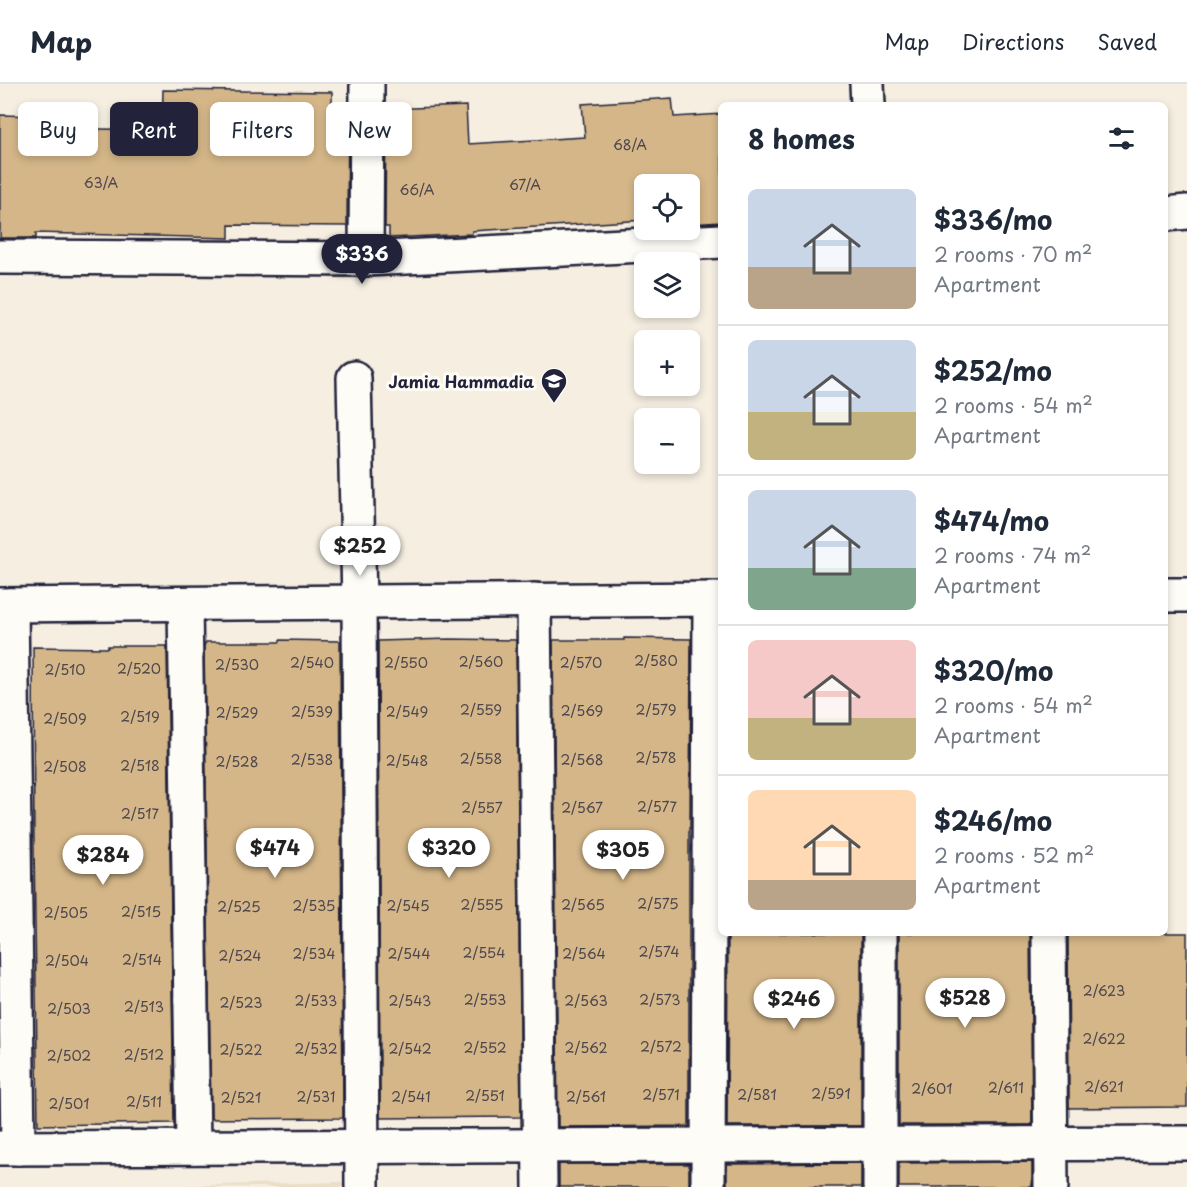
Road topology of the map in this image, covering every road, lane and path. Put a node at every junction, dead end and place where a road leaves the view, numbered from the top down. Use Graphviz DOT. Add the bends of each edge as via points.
graph roads {
  1 [pos="367,84"];
  2 [pos="867,84"];
  3 [pos="868,102"];
  4 [pos="1187,212"];
  5 [pos="1168,214"];
  6 [pos="718,241"];
  7 [pos="0,257"];
  8 [pos="366,259"];
  9 [pos="354,378"];
  10 [pos="1168,595"];
  11 [pos="1187,595"];
  12 [pos="716,599"];
  13 [pos="534,600"];
  14 [pos="359,602"];
  15 [pos="185,604"];
  16 [pos="6,605"];
  17 [pos="880,936"];
  18 [pos="1049,936"];
  19 [pos="1050,1143"];
  20 [pos="1187,1143"];
  21 [pos="708,1144"];
  22 [pos="880,1144"];
  23 [pos="540,1146"];
  24 [pos="193,1147"];
  25 [pos="362,1147"];
  26 [pos="9,1148"];
  27 [pos="362,1187"];
  28 [pos="540,1187"];
  29 [pos="708,1187"];
  30 [pos="880,1187"];
  31 [pos="1051,1187"];
  1 -- 8 [label="street"];
  2 -- 3 [label="street"];
  4 -- 5 [label="street"];
  6 -- 8 [label="street"];
  7 -- 8 [label="street"];
  9 -- 14 [label="street"];
  10 -- 11 [label="street"];
  12 -- 13 [label="street"];
  12 -- 21 [label="street"];
  13 -- 14 [label="street"];
  13 -- 23 [label="street"];
  14 -- 15 [label="street"];
  14 -- 25 [label="street"];
  15 -- 16 [label="street"];
  15 -- 24 [label="street"];
  16 -- 26 [label="street"];
  17 -- 22 [label="street"];
  18 -- 19 [label="street"];
  19 -- 20 [label="street"];
  19 -- 22 [label="street"];
  19 -- 31 [label="street"];
  21 -- 22 [label="street"];
  21 -- 23 [label="street"];
  21 -- 29 [label="street"];
  22 -- 30 [label="street"];
  23 -- 25 [label="street"];
  23 -- 28 [label="street"];
  24 -- 25 [label="street"];
  24 -- 26 [label="street"];
  25 -- 27 [label="street"];
}
